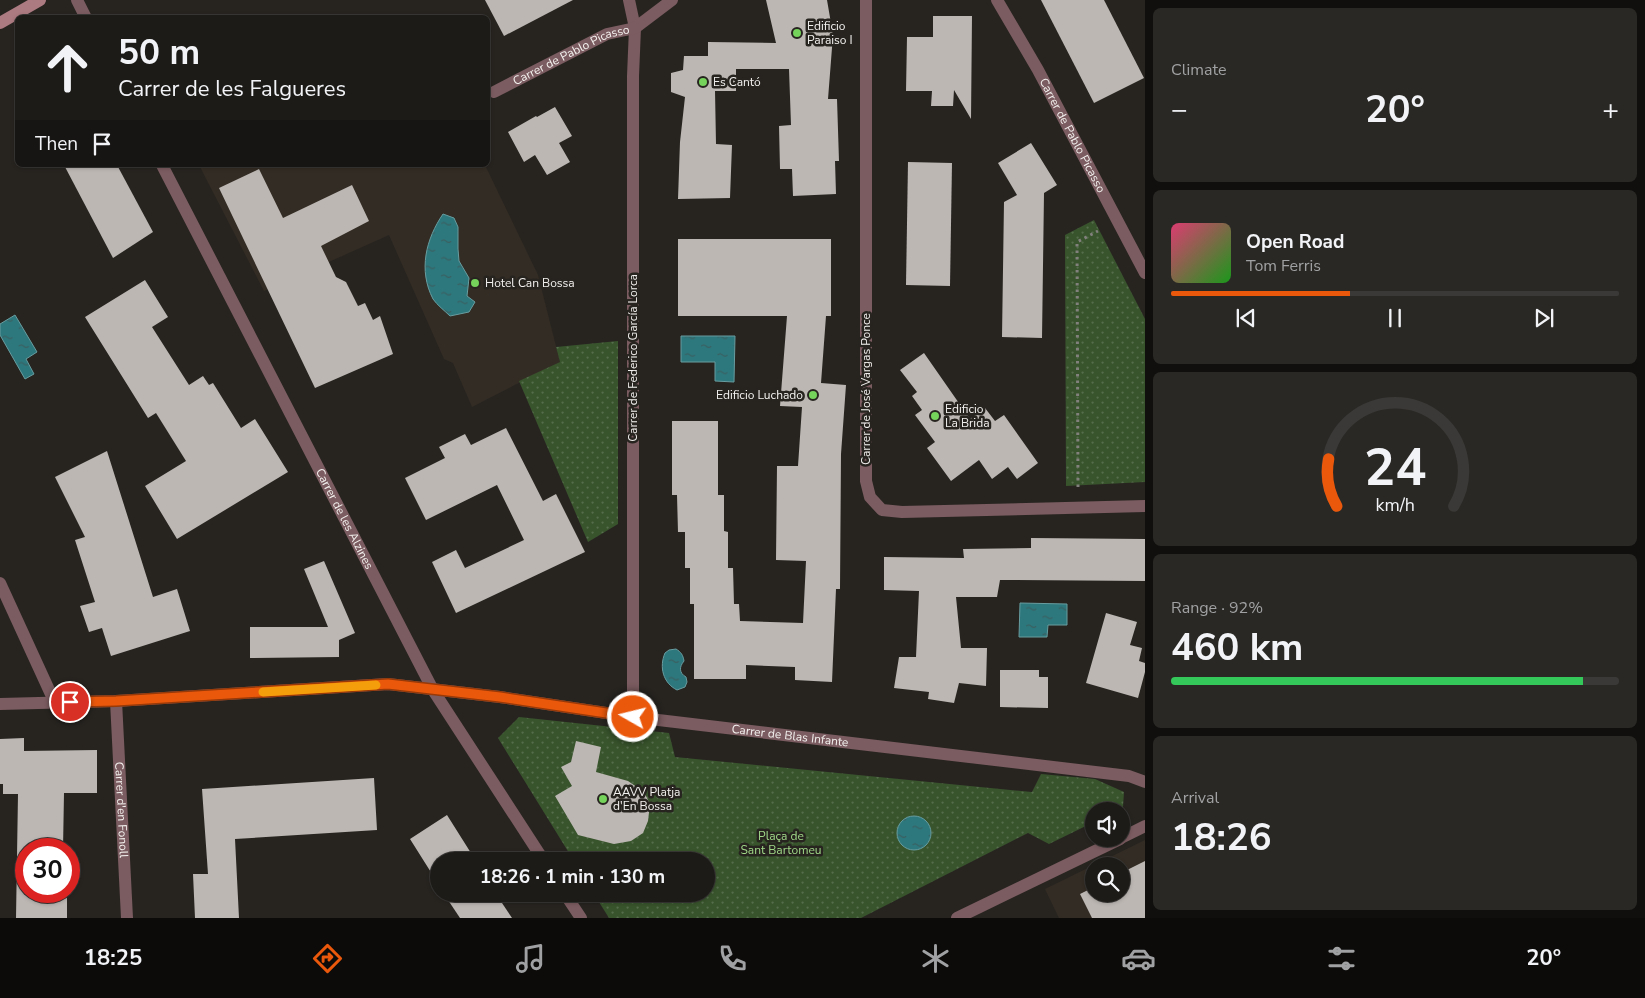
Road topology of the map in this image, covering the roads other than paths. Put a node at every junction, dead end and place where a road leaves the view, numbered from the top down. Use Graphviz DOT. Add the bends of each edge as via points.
graph roads {
  1 [pos="40,0"];
  2 [pos="77,0"];
  3 [pos="629,0"];
  4 [pos="672,0"];
  5 [pos="866,0"];
  6 [pos="997,0"];
  7 [pos="84,15"];
  8 [pos="0,23"];
  9 [pos="635,28"];
  10 [pos="494,92"];
  11 [pos="163,167"];
  12 [pos="1145,273"];
  13 [pos="1145,506"];
  14 [pos="0,583"];
  15 [pos="433,690"];
  16 [pos="116,701"];
  17 [pos="55,703"];
  18 [pos="0,704"];
  19 [pos="633,717"];
  20 [pos="1145,782"];
  21 [pos="1145,826"];
  22 [pos="1130,834"];
  23 [pos="1103,847"];
  24 [pos="538,852"];
  25 [pos="570,902"];
  26 [pos="127,918"];
  27 [pos="581,918"];
  28 [pos="957,918"];
  1 -- 8 [label="street"];
  2 -- 7 [label="street"];
  3 -- 9 [label="street, Carrer de Federico García Lorca"];
  4 -- 9 [label="street, Carrer de Pablo Picasso"];
  5 -- 13 [label="street, Carrer de José Vargas Ponce" via="866,481 870,497 882,510 902,512"];
  6 -- 12 [label="street, Carrer de Pablo Picasso" via="1038,70"];
  9 -- 10 [label="street, Carrer de Pablo Picasso" via="607,34"];
  9 -- 19 [label="street, Carrer de Federico García Lorca"];
  11 -- 15 [label="street, Carrer de les Alzines"];
  14 -- 17 [label="street"];
  15 -- 16 [label="street, Carrer de Blas Infante" via="388,684"];
  15 -- 19 [label="street, Carrer de Blas Infante"];
  15 -- 24 [label="street, Carrer de les Alzines"];
  16 -- 17 [label="street, Carrer de Blas Infante"];
  16 -- 26 [label="street, Carrer d'en Fonoll"];
  17 -- 18 [label="street, Carrer de Blas Infante"];
  19 -- 20 [label="street, Carrer de Blas Infante" via="1129,776"];
  21 -- 22 [label="street"];
  23 -- 28 [label="street"];
  25 -- 27 [label="street"];
}
